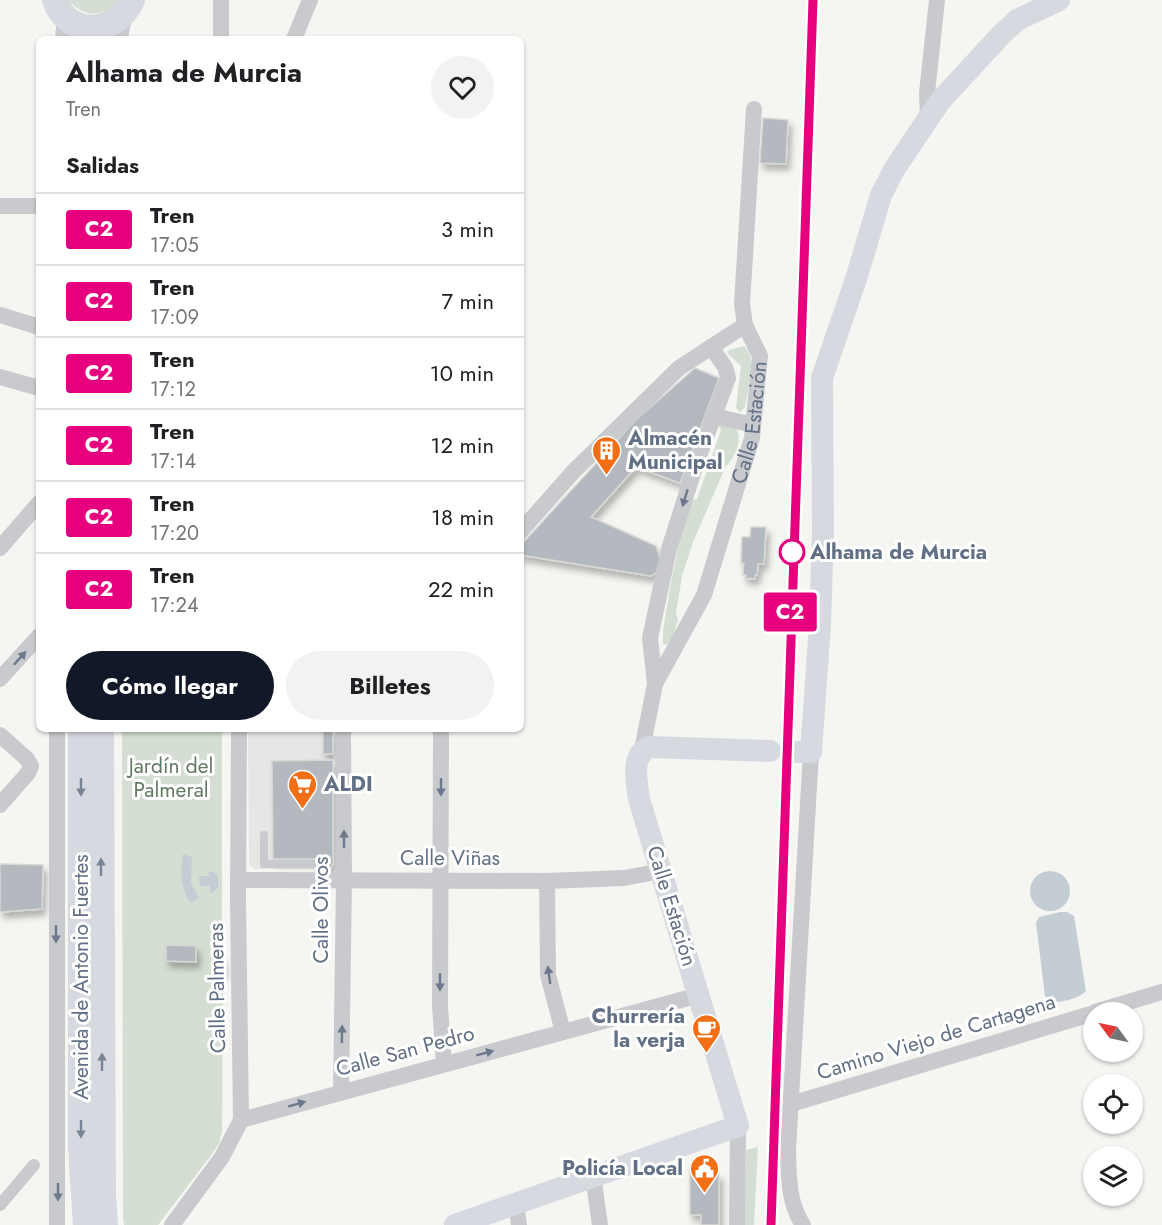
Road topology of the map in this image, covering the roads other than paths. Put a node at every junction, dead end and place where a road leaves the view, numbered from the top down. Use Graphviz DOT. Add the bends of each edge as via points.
graph roads {
  1 [pos="221,0"];
  2 [pos="310,0"];
  3 [pos="937,0"];
  4 [pos="1033,0"];
  5 [pos="1059,0"];
  6 [pos="1017,20"];
  7 [pos="119,22"];
  8 [pos="68,24"];
  9 [pos="221,36"];
  10 [pos="295,36"];
  11 [pos="754,109"];
  12 [pos="928,118"];
  13 [pos="0,206"];
  14 [pos="36,206"];
  15 [pos="0,315"];
  16 [pos="745,325"];
  17 [pos="36,326"];
  18 [pos="711,347"];
  19 [pos="0,377"];
  20 [pos="36,387"];
  21 [pos="714,416"];
  22 [pos="753,425"];
  23 [pos="36,513"];
  24 [pos="524,527"];
  25 [pos="0,548"];
  26 [pos="36,639"];
  27 [pos="0,679"];
  28 [pos="655,684"];
  29 [pos="57,732"];
  30 [pos="81,732"];
  31 [pos="102,732"];
  32 [pos="239,732"];
  33 [pos="343,732"];
  34 [pos="441,732"];
  35 [pos="0,735"];
  36 [pos="642,750"];
  37 [pos="770,752"];
  38 [pos="804,752"];
  39 [pos="0,805"];
  40 [pos="264,835"];
  41 [pos="312,864"];
  42 [pos="661,871"];
  43 [pos="238,880"];
  44 [pos="344,880"];
  45 [pos="441,881"];
  46 [pos="547,881"];
  47 [pos="1162,992"];
  48 [pos="699,995"];
  49 [pos="1130,1002"];
  50 [pos="1083,1016"];
  51 [pos="563,1032"];
  52 [pos="444,1064"];
  53 [pos="341,1092"];
  54 [pos="791,1104"];
  55 [pos="241,1120"];
  56 [pos="738,1126"];
  57 [pos="34,1165"];
  58 [pos="593,1176"];
  59 [pos="0,1205"];
  60 [pos="517,1214"];
  61 [pos="57,1225"];
  62 [pos="86,1225"];
  63 [pos="105,1225"];
  64 [pos="172,1225"];
  65 [pos="186,1225"];
  66 [pos="455,1225"];
  67 [pos="600,1225"];
  68 [pos="737,1225"];
  69 [pos="803,1225"];
  1 -- 9 [label="street"];
  2 -- 10 [label="street"];
  3 -- 12 [label="street"];
  4 -- 6 [label="street"];
  5 -- 6 [label="main road"];
  6 -- 12 [label="main road"];
  7 -- 8 [label="main road" via="93,28"];
  11 -- 16 [label="street, Calle Estación" via="742,304"];
  12 -- 38 [label="main road" via="880,195 822,378 820,624"];
  13 -- 14 [label="street"];
  15 -- 17 [label="street"];
  16 -- 18 [label="street"];
  16 -- 22 [label="street, Calle Estación" via="760,356"];
  18 -- 21 [label="street, Calle Estación" via="728,378"];
  18 -- 24 [label="street" via="679,368 625,419"];
  19 -- 20 [label="street"];
  21 -- 22 [label="street"];
  21 -- 28 [label="street, Calle Estación, one-way" via="669,549 650,638"];
  22 -- 28 [label="street, Calle Estación" via="704,596"];
  23 -- 25 [label="street"];
  27 -- 26 [label="street, one-way"];
  28 -- 36 [label="street, Calle Estación"];
  29 -- 61 [label="street, Avenida de Antonio Fuertes, one-way"];
  30 -- 62 [label="main road, Avenida de Antonio Fuertes, one-way" via="81,1148"];
  63 -- 31 [label="main road, Avenida de Antonio Fuertes, one-way"];
  32 -- 43 [label="street, Calle Palmeras"];
  44 -- 33 [label="street, Calle Olivos, one-way"];
  34 -- 45 [label="street, one-way"];
  35 -- 39 [label="street" via="32,766"];
  36 -- 37 [label="main road" via="662,747"];
  36 -- 42 [label="main road, Calle Estación" via="636,771 639,799"];
  38 -- 54 [label="street"];
  40 -- 41 [label="lane" via="264,864"];
  42 -- 46 [label="street, Calle Viñas" via="624,878"];
  42 -- 48 [label="main road, Calle Estación"];
  43 -- 44 [label="street, Calle Viñas"];
  43 -- 55 [label="street, Calle Palmeras"];
  44 -- 45 [label="street, Calle Viñas"];
  53 -- 44 [label="street, Calle Olivos, one-way"];
  45 -- 46 [label="street, Calle Viñas"];
  45 -- 52 [label="street, one-way" via="440,1006"];
  51 -- 46 [label="street, one-way" via="548,975"];
  47 -- 49 [label="street, Camino Viejo de Cartagena"];
  48 -- 51 [label="street, Calle San Pedro"];
  48 -- 56 [label="main road, Calle Estación"];
  50 -- 54 [label="street, Camino Viejo de Cartagena"];
  52 -- 51 [label="street, Calle San Pedro, one-way"];
  52 -- 53 [label="street, Calle San Pedro"];
  55 -- 53 [label="street, Calle San Pedro, one-way"];
  54 -- 69 [label="street" via="790,1195"];
  55 -- 64 [label="street, Calle Palmeras" via="222,1157"];
  55 -- 65 [label="street" via="241,1145"];
  56 -- 58 [label="main road"];
  56 -- 68 [label="street"];
  57 -- 59 [label="street"];
  58 -- 60 [label="main road"];
  58 -- 67 [label="street"];
  60 -- 66 [label="main road"];
}
